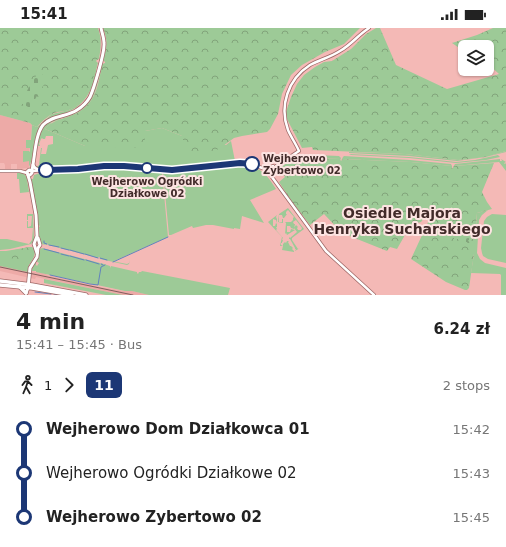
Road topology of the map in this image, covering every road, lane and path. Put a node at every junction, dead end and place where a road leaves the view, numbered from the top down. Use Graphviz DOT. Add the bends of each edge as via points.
graph roads {
  1 [pos="101,28"];
  2 [pos="369,28"];
  3 [pos="33,164"];
  4 [pos="272,168"];
  5 [pos="265,169"];
  6 [pos="38,170"];
  7 [pos="44,170"];
  8 [pos="0,171"];
  9 [pos="30,173"];
  10 [pos="270,173"];
  11 [pos="0,281"];
  12 [pos="28,284"];
  13 [pos="0,285"];
  14 [pos="19,286"];
  15 [pos="26,294"];
  16 [pos="72,295"];
  17 [pos="86,295"];
  18 [pos="374,295"];
  1 -- 3 [label="main road" via="104,48 91,94 77,110 43,125 39,131"];
  2 -- 4 [label="street" via="344,49 308,66 296,77 286,97 285,121 299,151"];
  3 -- 6 [label="main road"];
  3 -- 9 [label="main road"];
  4 -- 5 [label="street" via="268,166"];
  4 -- 10 [label="street"];
  5 -- 7 [label="street" via="243,163 172,170 118,166"];
  5 -- 10 [label="street"];
  6 -- 7 [label="street"];
  6 -- 9 [label="street"];
  7 -- 9 [label="street"];
  8 -- 9 [label="street"];
  9 -- 12 [label="main road" via="37,242 40,244 37,246 36,259 30,268"];
  10 -- 18 [label="street" via="326,251"];
  11 -- 12 [label="main road"];
  12 -- 14 [label="main road"];
  12 -- 15 [label="main road"];
  12 -- 16 [label="main road"];
  12 -- 17 [label="main road"];
  13 -- 14 [label="main road"];
  14 -- 15 [label="main road"];
}
